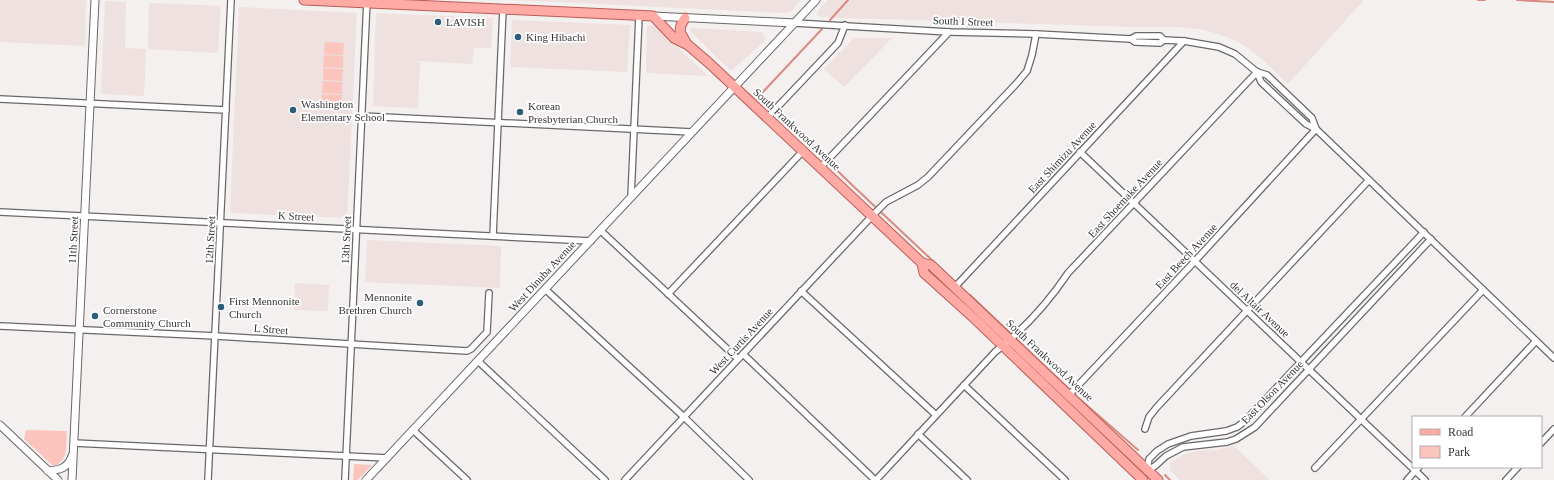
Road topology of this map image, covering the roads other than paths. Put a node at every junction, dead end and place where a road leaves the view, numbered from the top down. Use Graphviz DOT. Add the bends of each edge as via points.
graph roads {
  1 [pos="95,0"];
  2 [pos="231,0"];
  3 [pos="304,0"];
  4 [pos="816,0"];
  5 [pos="367,2"];
  6 [pos="503,9"];
  7 [pos="639,16"];
  8 [pos="653,16"];
  9 [pos="685,18"];
  10 [pos="795,23"];
  11 [pos="846,25"];
  12 [pos="949,32"];
  13 [pos="1036,34"];
  14 [pos="1184,41"];
  15 [pos="688,45"];
  16 [pos="1257,72"];
  17 [pos="734,87"];
  18 [pos="0,99"];
  19 [pos="90,103"];
  20 [pos="226,110"];
  21 [pos="362,116"];
  22 [pos="767,118"];
  23 [pos="498,122"];
  24 [pos="1316,129"];
  25 [pos="634,130"];
  26 [pos="692,132"];
  27 [pos="803,151"];
  28 [pos="1080,152"];
  29 [pos="821,168"];
  30 [pos="1369,180"];
  31 [pos="631,197"];
  32 [pos="1134,203"];
  33 [pos="0,212"];
  34 [pos="85,216"];
  35 [pos="872,216"];
  36 [pos="221,222"];
  37 [pos="357,229"];
  38 [pos="600,230"];
  39 [pos="1424,232"];
  40 [pos="493,236"];
  41 [pos="1431,239"];
  42 [pos="591,240"];
  43 [pos="1195,261"];
  44 [pos="922,263"];
  45 [pos="955,287"];
  46 [pos="545,289"];
  47 [pos="1483,290"];
  48 [pos="801,292"];
  49 [pos="489,293"];
  50 [pos="668,294"];
  51 [pos="1247,310"];
  52 [pos="0,326"];
  53 [pos="80,329"];
  54 [pos="216,336"];
  55 [pos="1011,340"];
  56 [pos="1536,341"];
  57 [pos="351,344"];
  58 [pos="1003,346"];
  59 [pos="743,354"];
  60 [pos="1554,358"];
  61 [pos="738,359"];
  62 [pos="478,361"];
  63 [pos="1302,362"];
  64 [pos="1309,369"];
  65 [pos="964,385"];
  66 [pos="1069,394"];
  67 [pos="936,416"];
  68 [pos="1466,416"];
  69 [pos="684,417"];
  70 [pos="1362,418"];
  71 [pos="0,425"];
  72 [pos="1145,429"];
  73 [pos="1554,429"];
  74 [pos="413,430"];
  75 [pos="918,434"];
  76 [pos="1542,442"];
  77 [pos="74,443"];
  78 [pos="210,449"];
  79 [pos="74,452"];
  80 [pos="346,456"];
  81 [pos="387,458"];
  82 [pos="1412,464"];
  83 [pos="1315,468"];
  84 [pos="1517,468"];
  85 [pos="1147,469"];
  86 [pos="1417,469"];
  87 [pos="48,471"];
  88 [pos="1140,479"];
  89 [pos="58,480"];
  90 [pos="72,480"];
  91 [pos="208,480"];
  92 [pos="345,480"];
  93 [pos="366,480"];
  94 [pos="467,480"];
  95 [pos="605,480"];
  96 [pos="625,480"];
  97 [pos="749,480"];
  98 [pos="876,480"];
  99 [pos="967,480"];
  100 [pos="1065,480"];
  101 [pos="1158,480"];
  102 [pos="1406,480"];
  103 [pos="1425,480"];
  104 [pos="1506,480"];
  1 -- 19 [label="street, 11th Street"];
  2 -- 20 [label="street, 12th Street"];
  3 -- 5 [label="main road"];
  4 -- 10 [label="street, West Dinuba Avenue"];
  5 -- 6 [label="main road"];
  5 -- 21 [label="street, 13th Street"];
  6 -- 7 [label="main road"];
  6 -- 23 [label="street"];
  7 -- 8 [label="main road"];
  7 -- 25 [label="street"];
  8 -- 9 [label="street"];
  8 -- 15 [label="main road, South Frankwood Avenue" via="674,38"];
  9 -- 10 [label="street"];
  9 -- 15 [label="main road" via="680,32"];
  10 -- 11 [label="street, South I Street"];
  10 -- 17 [label="street, West Dinuba Avenue"];
  11 -- 12 [label="street, South I Street"];
  11 -- 22 [label="street" via="838,43"];
  12 -- 13 [label="street, South I Street"];
  12 -- 29 [label="street"];
  13 -- 14 [label="street, South I Street" via="1131,39 1135,42"];
  13 -- 35 [label="street, West Curtis Avenue" via="1027,71 1016,84 928,177 886,202"];
  14 -- 16 [label="street, South I Street" via="1219,47 1235,54"];
  14 -- 28 [label="street, East Shimizu Avenue"];
  15 -- 17 [label="main road, South Frankwood Avenue"];
  16 -- 24 [label="street" via="1260,82 1306,124"];
  16 -- 24 [label="street" via="1267,75 1312,118"];
  16 -- 32 [label="street, East Shoemake Avenue"];
  17 -- 22 [label="main road, South Frankwood Avenue"];
  17 -- 26 [label="street, West Dinuba Avenue"];
  18 -- 19 [label="street"];
  19 -- 20 [label="street"];
  19 -- 34 [label="street, 11th Street"];
  20 -- 36 [label="street, 12th Street"];
  21 -- 23 [label="street"];
  21 -- 37 [label="street, 13th Street"];
  22 -- 27 [label="main road, South Frankwood Avenue"];
  23 -- 25 [label="street"];
  23 -- 40 [label="street"];
  24 -- 30 [label="street"];
  24 -- 43 [label="street, East Beech Avenue"];
  25 -- 26 [label="street"];
  25 -- 31 [label="street"];
  26 -- 31 [label="street, West Dinuba Avenue"];
  27 -- 29 [label="main road, South Frankwood Avenue"];
  27 -- 50 [label="street"];
  28 -- 32 [label="street, del Altair Avenue"];
  28 -- 45 [label="street, East Shimizu Avenue"];
  29 -- 35 [label="main road, South Frankwood Avenue"];
  30 -- 39 [label="street"];
  30 -- 51 [label="street"];
  31 -- 38 [label="street, West Dinuba Avenue"];
  32 -- 43 [label="street, del Altair Avenue"];
  32 -- 55 [label="street, East Shoemake Avenue" via="1068,273 1053,295"];
  33 -- 34 [label="street, K Street"];
  34 -- 36 [label="street, K Street"];
  34 -- 53 [label="street, 11th Street"];
  35 -- 44 [label="main road, South Frankwood Avenue"];
  35 -- 48 [label="street, West Curtis Avenue"];
  36 -- 37 [label="street, K Street"];
  36 -- 54 [label="street, 12th Street"];
  37 -- 40 [label="street, K Street"];
  37 -- 57 [label="street, 13th Street"];
  38 -- 42 [label="street, West Dinuba Avenue"];
  38 -- 50 [label="street"];
  39 -- 41 [label="street"];
  39 -- 63 [label="street, East Olson Avenue"];
  40 -- 42 [label="street, K Street"];
  41 -- 47 [label="street"];
  41 -- 64 [label="street, East Olson Avenue"];
  42 -- 46 [label="street, West Dinuba Avenue"];
  43 -- 51 [label="street, del Altair Avenue"];
  43 -- 66 [label="street, East Beech Avenue"];
  44 -- 45 [label="main road, South Frankwood Avenue" via="931,265"];
  44 -- 58 [label="main road, South Frankwood Avenue" via="924,272"];
  45 -- 55 [label="main road, South Frankwood Avenue"];
  46 -- 62 [label="street, West Dinuba Avenue"];
  46 -- 69 [label="street"];
  47 -- 56 [label="street"];
  47 -- 70 [label="street"];
  48 -- 59 [label="street, West Curtis Avenue"];
  48 -- 67 [label="street"];
  49 -- 57 [label="street, L Street" via="488,329 486,334 467,351"];
  50 -- 61 [label="street"];
  51 -- 63 [label="street, del Altair Avenue"];
  51 -- 72 [label="street" via="1157,407 1149,417"];
  52 -- 53 [label="street, L Street"];
  53 -- 54 [label="street, L Street"];
  53 -- 77 [label="street, 11th Street"];
  54 -- 57 [label="street, L Street"];
  54 -- 78 [label="street, 12th Street"];
  55 -- 58 [label="street, East Shoemake Avenue"];
  55 -- 66 [label="main road, South Frankwood Avenue"];
  56 -- 60 [label="street"];
  56 -- 68 [label="street"];
  57 -- 80 [label="street, 13th Street"];
  58 -- 65 [label="street, East Shoemake Avenue"];
  58 -- 88 [label="main road, South Frankwood Avenue"];
  59 -- 61 [label="street, West Curtis Avenue"];
  59 -- 98 [label="street"];
  61 -- 69 [label="street, West Curtis Avenue"];
  62 -- 74 [label="street, West Dinuba Avenue"];
  62 -- 95 [label="street"];
  63 -- 64 [label="street, del Altair Avenue"];
  63 -- 85 [label="street, East Olson Avenue" via="1245,422 1226,431 1191,436 1168,444 1149,459"];
  64 -- 70 [label="street, del Altair Avenue"];
  64 -- 85 [label="street, East Olson Avenue" via="1246,433 1227,442 1183,447"];
  65 -- 67 [label="street, East Shoemake Avenue"];
  65 -- 100 [label="street"];
  66 -- 85 [label="main road, South Frankwood Avenue"];
  67 -- 75 [label="street, East Shoemake Avenue"];
  69 -- 96 [label="street, West Curtis Avenue"];
  69 -- 97 [label="street"];
  70 -- 82 [label="street, del Altair Avenue"];
  70 -- 83 [label="street"];
  71 -- 87 [label="street"];
  73 -- 76 [label="street"];
  74 -- 81 [label="street, West Dinuba Avenue"];
  74 -- 94 [label="street"];
  75 -- 98 [label="street, East Shoemake Avenue"];
  75 -- 99 [label="street"];
  77 -- 78 [label="street"];
  77 -- 79 [label="street, 11th Street"];
  78 -- 80 [label="street"];
  78 -- 91 [label="street, 12th Street"];
  79 -- 87 [label="street" via="64,468"];
  79 -- 90 [label="street, 11th Street"];
  80 -- 81 [label="street"];
  80 -- 92 [label="street, 13th Street"];
  81 -- 93 [label="street, West Dinuba Avenue"];
  84 -- 104 [label="street"];
  85 -- 88 [label="street"];
  85 -- 101 [label="main road, South Frankwood Avenue"];
  86 -- 102 [label="street"];
  86 -- 103 [label="street, del Altair Avenue"];
  87 -- 89 [label="street"];
}
